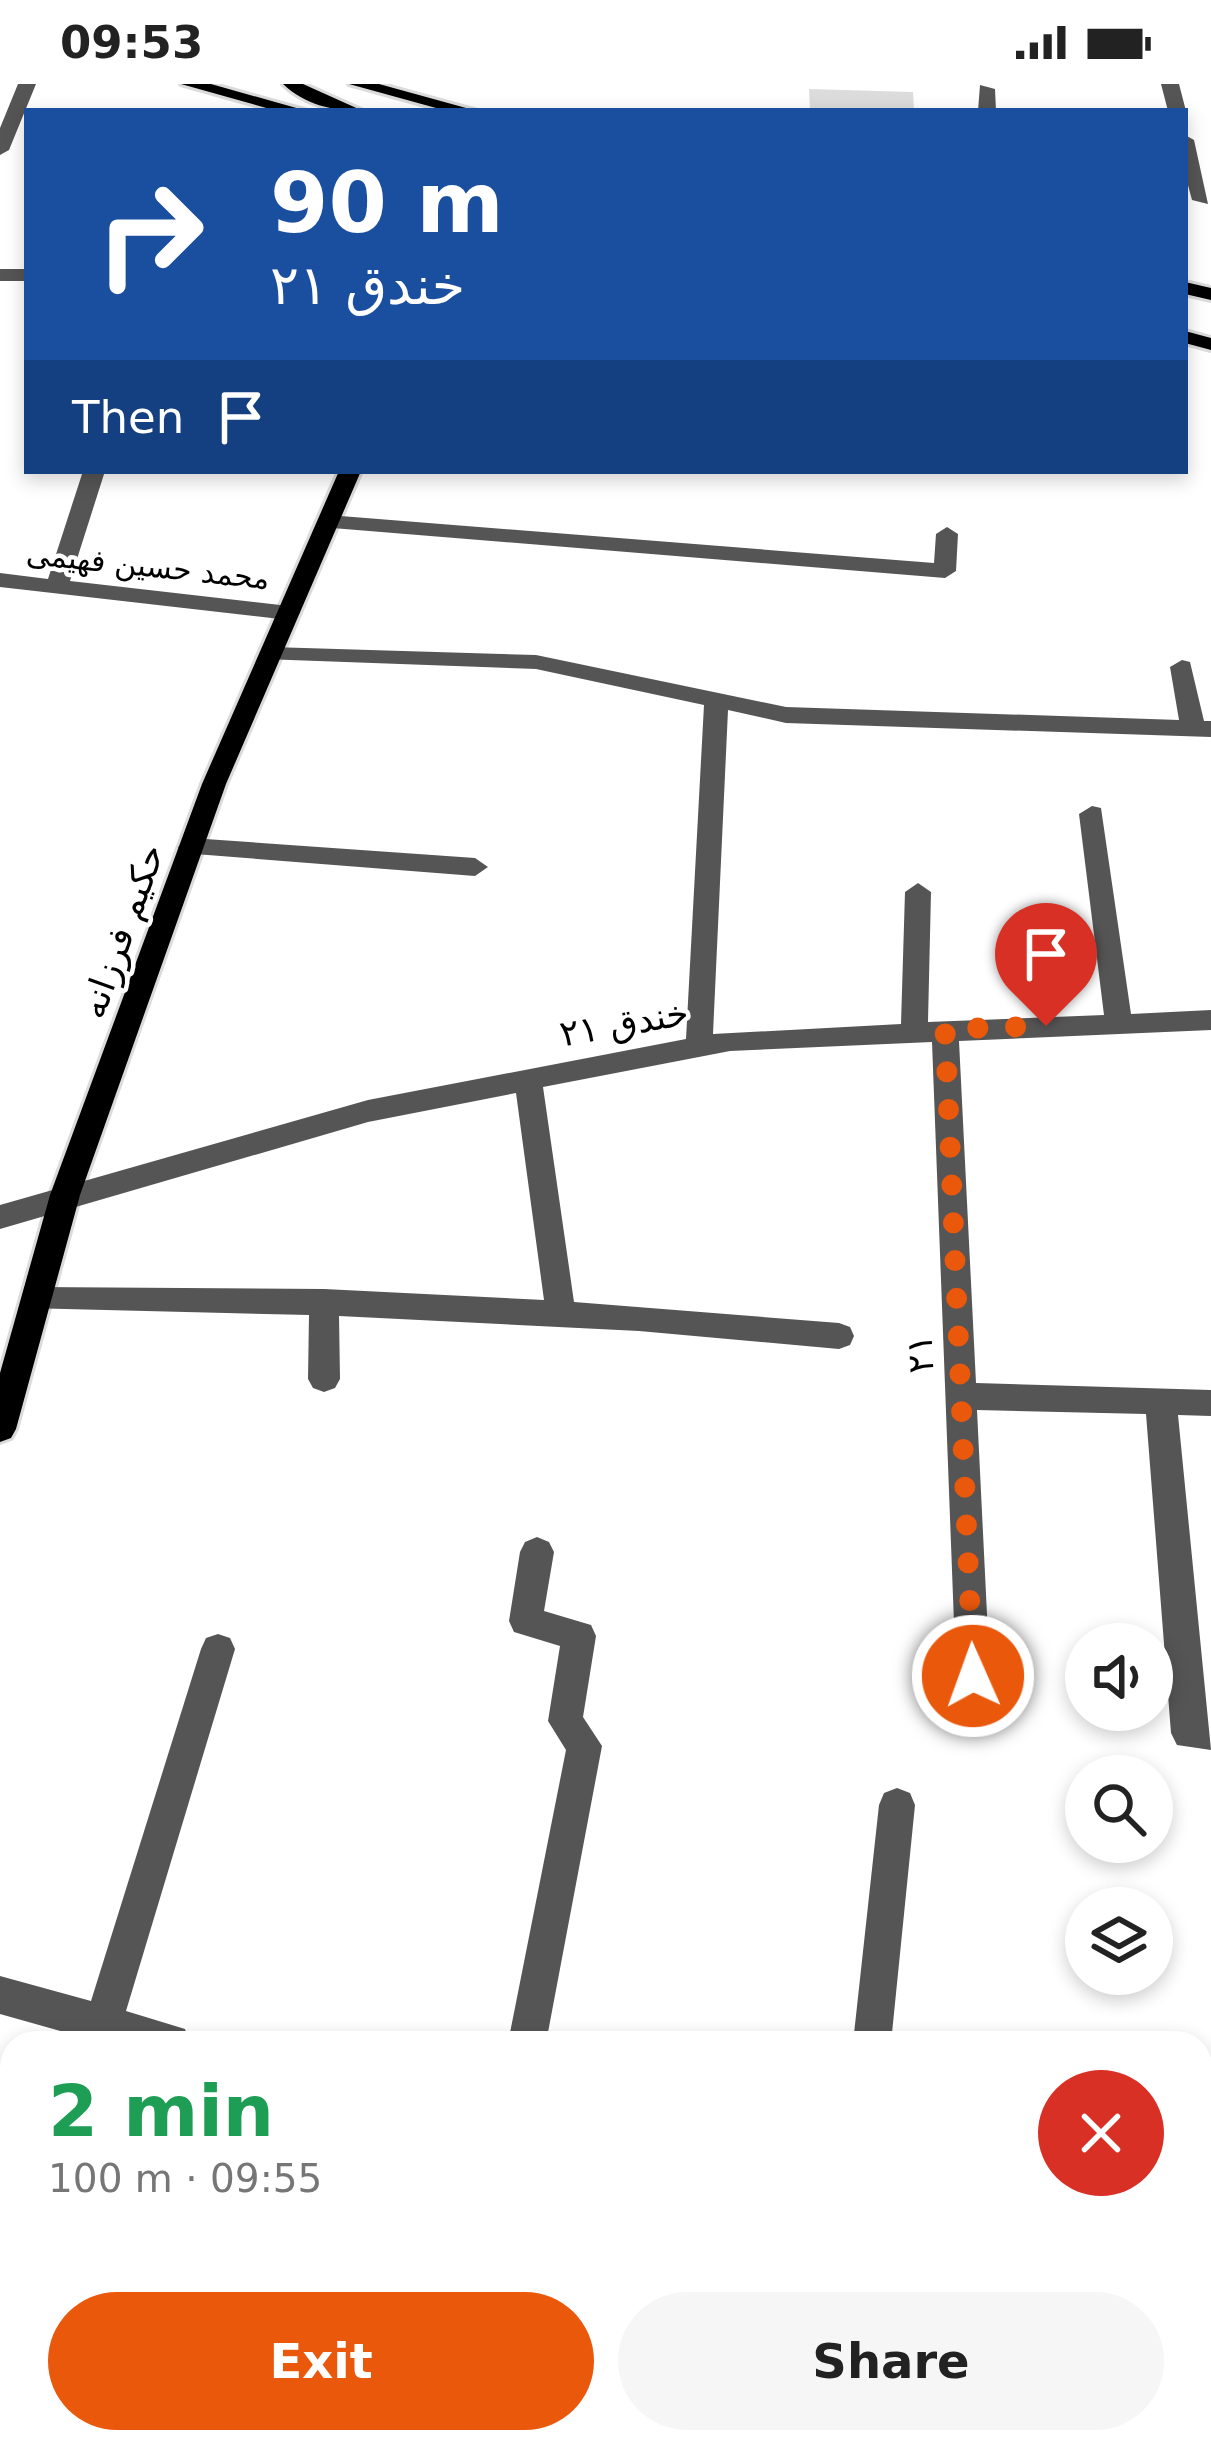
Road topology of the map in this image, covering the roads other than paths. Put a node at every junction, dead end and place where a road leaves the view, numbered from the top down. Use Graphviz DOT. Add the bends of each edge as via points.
graph roads {
  1 [pos="26,84"];
  2 [pos="190,84"];
  3 [pos="292,84"];
  4 [pos="358,84"];
  5 [pos="986,89"];
  6 [pos="286,108"];
  7 [pos="345,108"];
  8 [pos="456,108"];
  9 [pos="987,108"];
  10 [pos="0,150"];
  11 [pos="1188,153"];
  12 [pos="1199,200"];
  13 [pos="93,474"];
  14 [pos="349,474"];
  15 [pos="328,522"];
  16 [pos="947,534"];
  17 [pos="0,580"];
  18 [pos="57,584"];
  19 [pos="289,613"];
  20 [pos="271,654"];
  21 [pos="1182,667"];
  22 [pos="716,701"];
  23 [pos="1202,729"];
  24 [pos="1093,814"];
  25 [pos="191,847"];
  26 [pos="475,868"];
  27 [pos="918,892"];
  28 [pos="1211,1020"];
  29 [pos="1119,1025"];
  30 [pos="929,1030"];
  31 [pos="699,1046"];
  32 [pos="528,1077"];
  33 [pos="64,1195"];
  34 [pos="0,1217"];
  35 [pos="36,1299"];
  36 [pos="324,1301"];
  37 [pos="561,1315"];
  38 [pos="838,1336"];
  39 [pos="324,1379"];
  40 [pos="961,1396"];
  41 [pos="1161,1401"];
  42 [pos="1211,1402"];
  43 [pos="0,1429"];
  44 [pos="537,1552"];
  45 [pos="218,1649"];
  46 [pos="973,1676"];
  47 [pos="1211,1734"];
  48 [pos="897,1805"];
  49 [pos="0,1994"];
  50 [pos="103,2024"];
  51 [pos="128,2031"];
  52 [pos="529,2031"];
  53 [pos="873,2031"];
  1 -- 10 [label="street"];
  2 -- 6 [label="main road"];
  3 -- 7 [label="main road"];
  4 -- 8 [label="main road"];
  5 -- 9 [label="street"];
  11 -- 12 [label="street"];
  13 -- 18 [label="street"];
  14 -- 15 [label="main road, حکیم فرزانه"];
  15 -- 16 [label="street" via="945,571"];
  15 -- 19 [label="main road, حکیم فرزانه"];
  17 -- 18 [label="street, محمد حسین فهیمی"];
  18 -- 19 [label="street, محمد حسین فهیمی"];
  19 -- 20 [label="main road, حکیم فرزانه"];
  20 -- 22 [label="street" via="536,662"];
  20 -- 25 [label="main road, حکیم فرزانه"];
  21 -- 23 [label="street"];
  22 -- 23 [label="street" via="786,715"];
  22 -- 31 [label="street"];
  24 -- 29 [label="street"];
  25 -- 26 [label="street"];
  25 -- 33 [label="main road, حکیم فرزانه"];
  27 -- 30 [label="street, ۲۱"];
  28 -- 29 [label="street, ۲۱ خندق"];
  29 -- 30 [label="street, ۲۱ خندق"];
  30 -- 31 [label="street, ۲۱ خندق"];
  30 -- 40 [label="street, ۲۱"];
  31 -- 32 [label="street, ۲۱ خندق"];
  32 -- 33 [label="street, ۲۱ خندق" via="368,1111"];
  32 -- 37 [label="street"];
  33 -- 34 [label="street, ۲۱ خندق"];
  33 -- 35 [label="main road, حکیم فرزانه"];
  35 -- 36 [label="street"];
  35 -- 43 [label="main road, حکیم فرزانه"];
  36 -- 37 [label="street"];
  36 -- 39 [label="street"];
  37 -- 38 [label="street"];
  40 -- 41 [label="street"];
  40 -- 46 [label="street, ۲۱"];
  41 -- 42 [label="street"];
  41 -- 47 [label="street" via="1189,1733"];
  44 -- 52 [label="street" via="526,1621 579,1636 565,1721 584,1746"];
  45 -- 50 [label="street"];
  48 -- 53 [label="street"];
  49 -- 50 [label="street"];
  50 -- 51 [label="street"];
}
